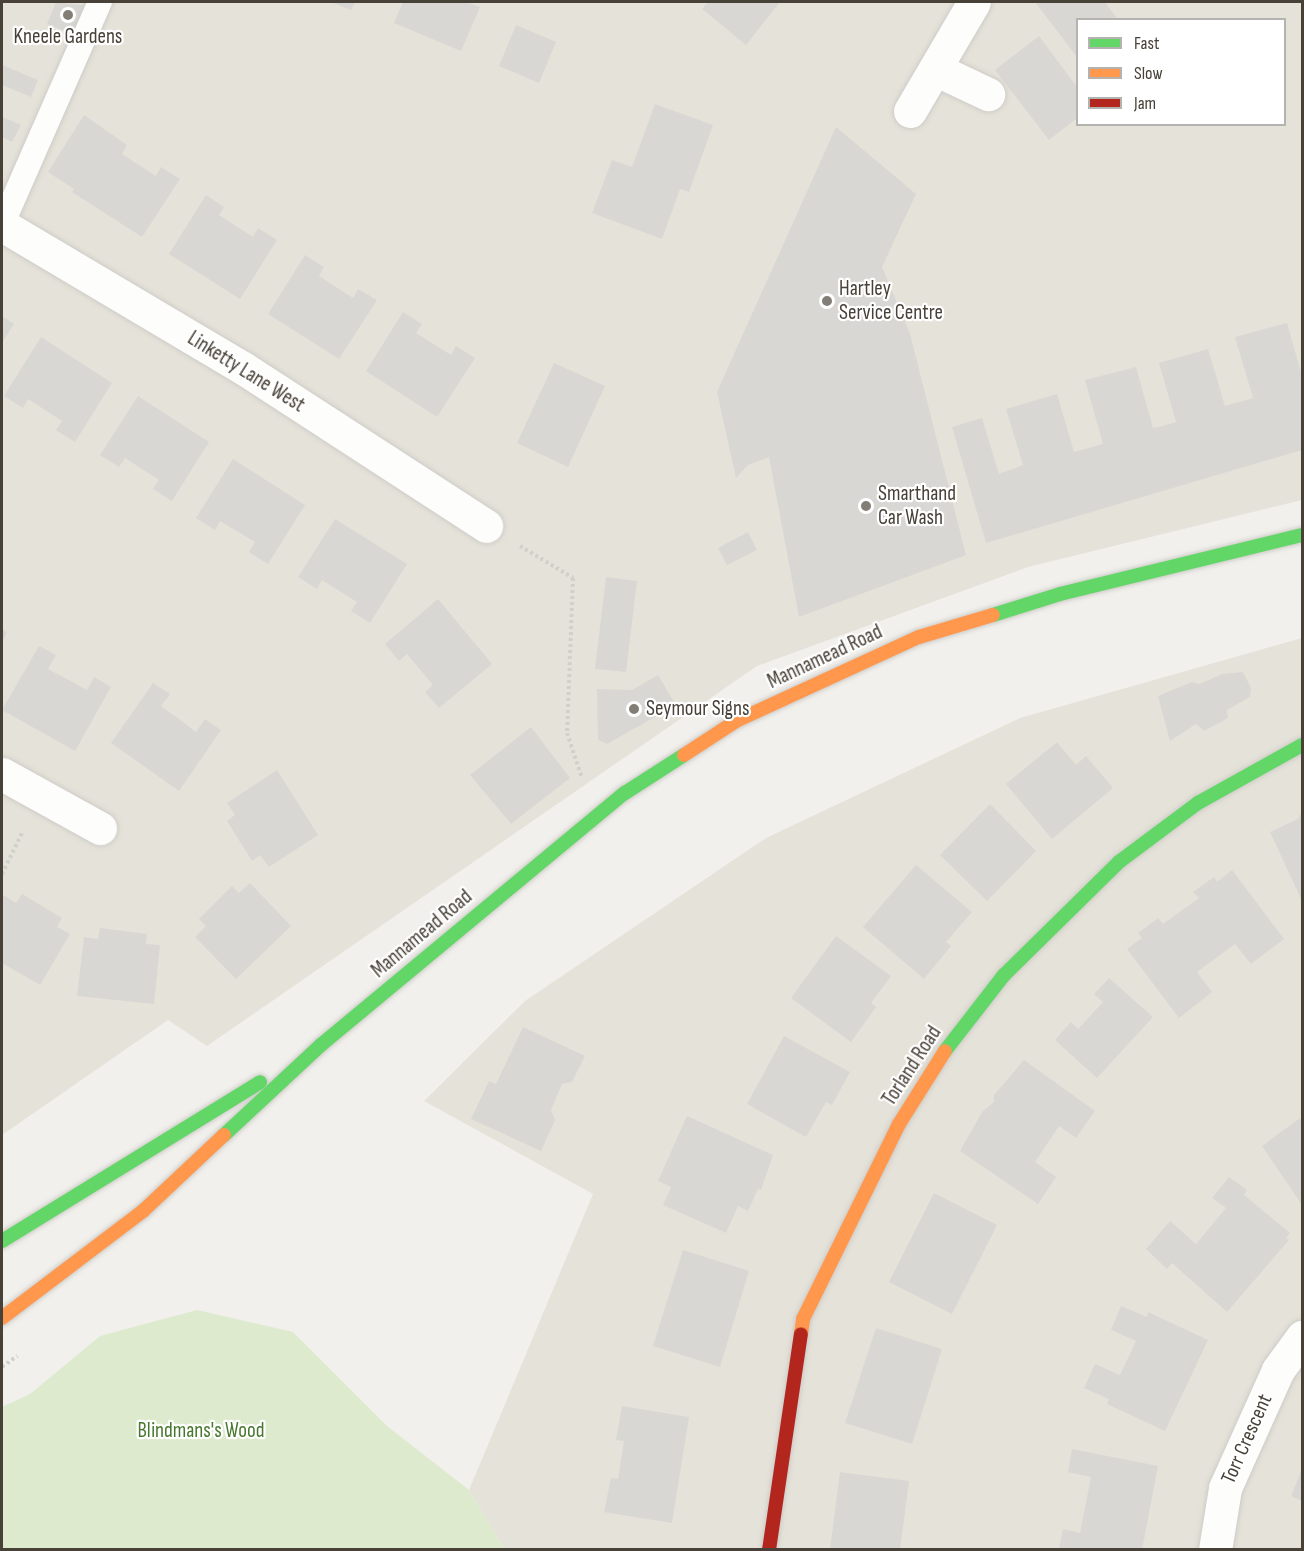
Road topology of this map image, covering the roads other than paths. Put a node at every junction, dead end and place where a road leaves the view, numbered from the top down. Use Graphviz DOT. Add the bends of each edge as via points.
graph roads {
  1 [pos="100,2"];
  2 [pos="974,2"];
  3 [pos="935,69"];
  4 [pos="987,94"];
  5 [pos="910,111"];
  6 [pos="2,225"];
  7 [pos="486,526"];
  8 [pos="1302,535"];
  9 [pos="1302,745"];
  10 [pos="2,774"];
  11 [pos="100,828"];
  12 [pos="321,1045"];
  13 [pos="2,1241"];
  14 [pos="2,1318"];
  15 [pos="1302,1336"];
  16 [pos="769,1550"];
  17 [pos="1215,1550"];
  1 -- 6 [label="lane"];
  2 -- 3 [label="street"];
  3 -- 4 [label="street"];
  3 -- 5 [label="street"];
  6 -- 7 [label="street, Linketty Lane West" via="243,368"];
  8 -- 12 [label="main road, Mannamead Road" via="1060,594 919,637 736,721 625,793"];
  9 -- 16 [label="main road, Torland Road" via="1198,804 1119,862 1004,975 940,1057 899,1124 803,1319"];
  10 -- 11 [label="street"];
  12 -- 13 [label="main road, Mannamead Road"];
  12 -- 14 [label="main road, Mannamead Road" via="143,1211"];
  15 -- 17 [label="street, Torr Crescent" via="1278,1370 1224,1488"];
}
